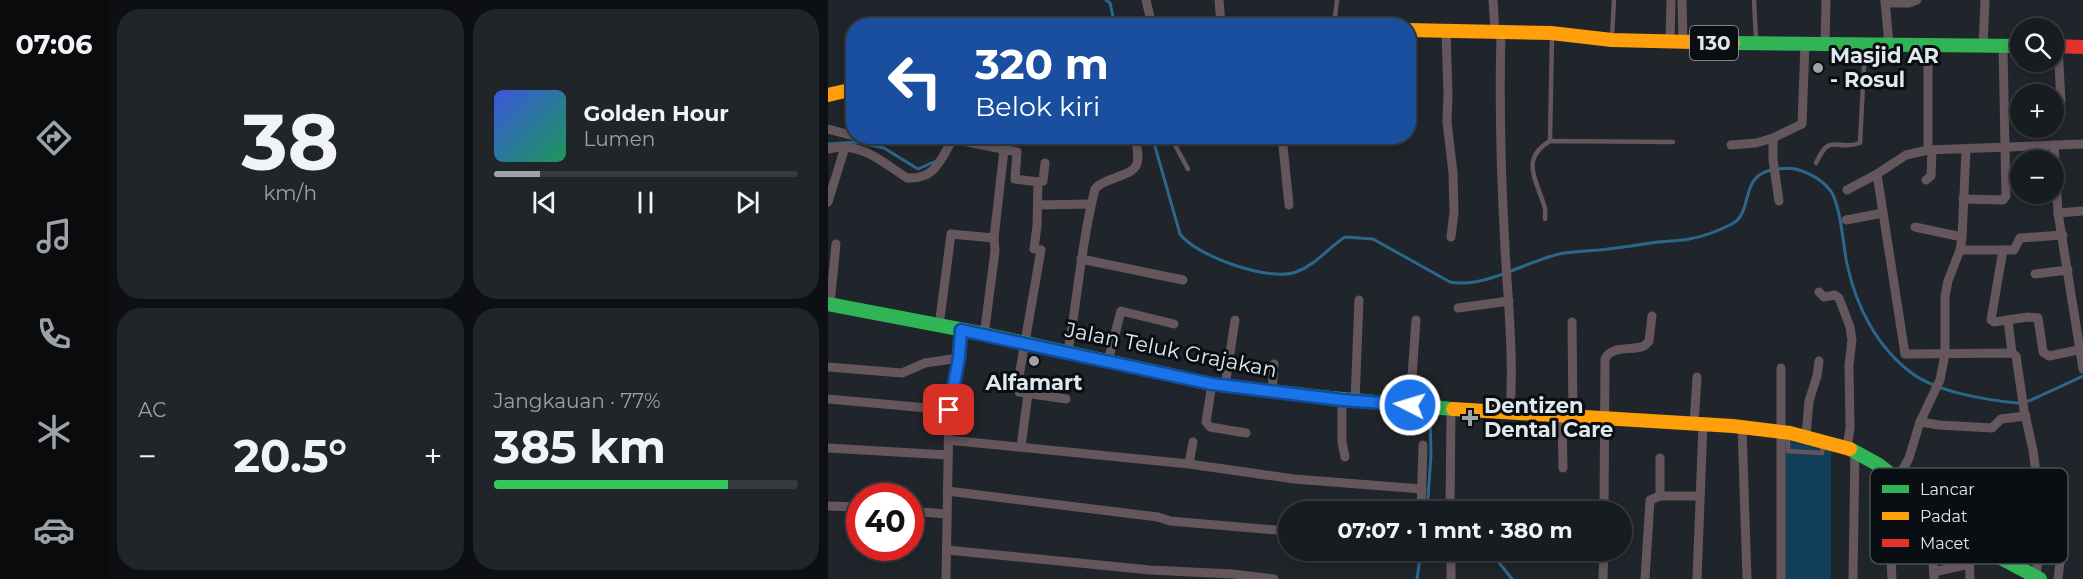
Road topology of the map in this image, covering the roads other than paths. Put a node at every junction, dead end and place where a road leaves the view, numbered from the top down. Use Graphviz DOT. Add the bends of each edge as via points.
graph roads {
  1 [pos="1146,0"];
  2 [pos="1219,0"];
  3 [pos="1337,0"];
  4 [pos="1493,0"];
  5 [pos="1614,0"];
  6 [pos="1671,0"];
  7 [pos="1682,0"];
  8 [pos="1754,0"];
  9 [pos="1826,0"];
  10 [pos="1917,0"];
  11 [pos="1985,0"];
  12 [pos="1885,2"];
  13 [pos="1150,18"];
  14 [pos="1220,18"];
  15 [pos="1335,18"];
  16 [pos="1416,30"];
  17 [pos="1446,31"];
  18 [pos="1498,33"];
  19 [pos="1551,33"];
  20 [pos="1612,40"];
  21 [pos="1676,41"];
  22 [pos="1756,43"];
  23 [pos="1804,44"];
  24 [pos="1826,44"];
  25 [pos="1865,45"];
  26 [pos="1889,45"];
  27 [pos="1928,46"];
  28 [pos="1983,46"];
  29 [pos="2003,46"];
  30 [pos="2010,46"];
  31 [pos="2064,46"];
  32 [pos="2083,47"];
  33 [pos="846,91"];
  34 [pos="828,95"];
  35 [pos="828,129"];
  36 [pos="846,134"];
  37 [pos="1773,138"];
  38 [pos="1550,141"];
  39 [pos="1673,142"];
  40 [pos="951,144"];
  41 [pos="976,144"];
  42 [pos="1136,144"];
  43 [pos="1174,144"];
  44 [pos="1283,144"];
  45 [pos="2083,144"];
  46 [pos="1731,145"];
  47 [pos="2054,145"];
  48 [pos="2035,146"];
  49 [pos="845,147"];
  50 [pos="2005,147"];
  51 [pos="828,148"];
  52 [pos="1004,150"];
  53 [pos="1930,150"];
  54 [pos="1966,150"];
  55 [pos="2035,150"];
  56 [pos="1045,163"];
  57 [pos="1816,163"];
  58 [pos="1188,169"];
  59 [pos="1877,174"];
  60 [pos="1926,180"];
  61 [pos="1038,182"];
  62 [pos="1846,190"];
  63 [pos="1963,199"];
  64 [pos="1779,201"];
  65 [pos="828,202"];
  66 [pos="1038,204"];
  67 [pos="1091,204"];
  68 [pos="1289,205"];
  69 [pos="2083,211"];
  70 [pos="1883,213"];
  71 [pos="2058,213"];
  72 [pos="1545,219"];
  73 [pos="1846,220"];
  74 [pos="1916,227"];
  75 [pos="940,230"];
  76 [pos="951,234"];
  77 [pos="2063,235"];
  78 [pos="1451,237"];
  79 [pos="1962,237"];
  80 [pos="994,238"];
  81 [pos="836,244"];
  82 [pos="1960,250"];
  83 [pos="2003,250"];
  84 [pos="1081,259"];
  85 [pos="2068,270"];
  86 [pos="2034,274"];
  87 [pos="1183,280"];
  88 [pos="1819,292"];
  89 [pos="1359,300"];
  90 [pos="1509,301"];
  91 [pos="829,304"];
  92 [pos="1458,308"];
  93 [pos="1652,316"];
  94 [pos="1235,320"];
  95 [pos="1416,320"];
  96 [pos="2008,320"];
  97 [pos="1572,322"];
  98 [pos="1174,324"];
  99 [pos="939,326"];
  100 [pos="985,328"];
  101 [pos="961,330"];
  102 [pos="1024,342"];
  103 [pos="2081,350"];
  104 [pos="1068,351"];
  105 [pos="2012,353"];
  106 [pos="1945,354"];
  107 [pos="959,358"];
  108 [pos="1108,361"];
  109 [pos="1819,361"];
  110 [pos="1274,363"];
  111 [pos="828,367"];
  112 [pos="1781,368"];
  113 [pos="2083,369"];
  114 [pos="1697,377"];
  115 [pos="1219,385"];
  116 [pos="1272,392"];
  117 [pos="1028,394"];
  118 [pos="828,399"];
  119 [pos="1066,399"];
  120 [pos="1349,400"];
  121 [pos="1410,405"];
  122 [pos="949,410"];
  123 [pos="1451,410"];
  124 [pos="1510,412"];
  125 [pos="2025,413"];
  126 [pos="1568,415"];
  127 [pos="1604,418"];
  128 [pos="1920,422"];
  129 [pos="1698,424"];
  130 [pos="1742,427"];
  131 [pos="1246,433"];
  132 [pos="1784,433"];
  133 [pos="1806,436"];
  134 [pos="948,440"];
  135 [pos="1823,441"];
  136 [pos="1193,442"];
  137 [pos="1423,445"];
  138 [pos="1021,447"];
  139 [pos="828,448"];
  140 [pos="1851,449"];
  141 [pos="948,455"];
  142 [pos="1346,457"];
  143 [pos="1660,458"];
  144 [pos="1189,464"];
  145 [pos="1563,468"];
  146 [pos="1882,468"];
  147 [pos="1901,468"];
  148 [pos="2036,468"];
  149 [pos="1422,489"];
  150 [pos="947,491"];
  151 [pos="1660,496"];
  152 [pos="1699,496"];
  153 [pos="1421,501"];
  154 [pos="1450,501"];
  155 [pos="1604,501"];
  156 [pos="828,506"];
  157 [pos="846,507"];
  158 [pos="924,512"];
  159 [pos="946,514"];
  160 [pos="1278,530"];
  161 [pos="947,550"];
  162 [pos="1451,561"];
  163 [pos="1604,561"];
  164 [pos="1891,564"];
  165 [pos="1969,564"];
  166 [pos="2009,564"];
  167 [pos="2060,564"];
  168 [pos="1934,576"];
  169 [pos="2038,578"];
  170 [pos="946,579"];
  171 [pos="1274,579"];
  172 [pos="1451,579"];
  173 [pos="1603,579"];
  174 [pos="1645,579"];
  175 [pos="1697,579"];
  176 [pos="1747,579"];
  177 [pos="1781,579"];
  178 [pos="1853,579"];
  179 [pos="1892,579"];
  180 [pos="1970,579"];
  181 [pos="2058,579"];
  1 -- 13 [label="street"];
  2 -- 14 [label="street"];
  3 -- 15 [label="lane"];
  4 -- 18 [label="street"];
  5 -- 20 [label="lane"];
  6 -- 21 [label="street"];
  7 -- 21 [label="street"];
  8 -- 22 [label="lane"];
  9 -- 24 [label="street"];
  10 -- 12 [label="street"];
  11 -- 28 [label="street"];
  12 -- 26 [label="street"];
  16 -- 17 [label="street, 130"];
  17 -- 18 [label="street, 130"];
  17 -- 78 [label="street" via="1447,122 1454,212"];
  18 -- 19 [label="street, 130"];
  18 -- 90 [label="street"];
  19 -- 20 [label="street, 130"];
  19 -- 38 [label="lane"];
  20 -- 21 [label="street, 130"];
  21 -- 22 [label="street, 130"];
  22 -- 23 [label="street, 130"];
  23 -- 24 [label="street, 130"];
  23 -- 37 [label="street" via="1802,124"];
  24 -- 25 [label="street, 130"];
  25 -- 26 [label="street, 130"];
  25 -- 57 [label="lane" via="1861,142 1827,145"];
  26 -- 27 [label="street, 130"];
  27 -- 28 [label="street, 130"];
  27 -- 53 [label="street"];
  28 -- 29 [label="street, 130"];
  29 -- 30 [label="street, 130"];
  29 -- 50 [label="street"];
  31 -- 32 [label="street"];
  33 -- 34 [label="street"];
  35 -- 36 [label="street"];
  37 -- 46 [label="street"];
  37 -- 64 [label="street"];
  38 -- 39 [label="lane"];
  38 -- 72 [label="lane" via="1537,151 1532,168 1545,205"];
  40 -- 49 [label="street" via="936,168 912,178 878,156"];
  41 -- 52 [label="street"];
  42 -- 67 [label="street" via="1137,166 1098,185"];
  43 -- 58 [label="lane"];
  44 -- 68 [label="street"];
  45 -- 47 [label="street"];
  47 -- 48 [label="street"];
  47 -- 71 [label="street"];
  48 -- 50 [label="street"];
  48 -- 55 [label="street"];
  49 -- 51 [label="street"];
  49 -- 65 [label="street"];
  50 -- 54 [label="street"];
  50 -- 63 [label="street" via="2005,198"];
  52 -- 61 [label="street" via="1017,152 1015,179"];
  52 -- 80 [label="street"];
  53 -- 54 [label="street"];
  53 -- 59 [label="street" via="1906,155"];
  53 -- 60 [label="street" via="1931,176"];
  54 -- 63 [label="street"];
  56 -- 61 [label="street" via="1043,181"];
  59 -- 62 [label="street"];
  59 -- 70 [label="street"];
  61 -- 66 [label="street"];
  63 -- 79 [label="street"];
  66 -- 67 [label="street"];
  66 -- 102 [label="street" via="1034,249 1041,250"];
  67 -- 84 [label="street"];
  69 -- 71 [label="street"];
  70 -- 73 [label="street"];
  70 -- 106 [label="street" via="1904,353"];
  71 -- 77 [label="street"];
  74 -- 79 [label="street"];
  75 -- 76 [label="street"];
  76 -- 80 [label="street"];
  76 -- 99 [label="street"];
  77 -- 83 [label="street" via="2020,238 2015,249"];
  77 -- 85 [label="street"];
  79 -- 82 [label="street"];
  80 -- 100 [label="street"];
  81 -- 91 [label="street"];
  82 -- 83 [label="street"];
  82 -- 106 [label="street" via="1945,296"];
  83 -- 96 [label="street" via="1991,315 1994,322"];
  84 -- 87 [label="street"];
  84 -- 104 [label="street"];
  85 -- 86 [label="street"];
  85 -- 103 [label="street"];
  88 -- 140 [label="street" via="1824,297 1838,296 1851,334"];
  89 -- 120 [label="street"];
  90 -- 92 [label="street"];
  90 -- 124 [label="street"];
  91 -- 99 [label="street, Jalan Teluk Grajakan"];
  93 -- 127 [label="street" via="1644,346 1606,355"];
  94 -- 115 [label="street"];
  95 -- 121 [label="street"];
  96 -- 103 [label="street" via="2038,318 2046,355"];
  96 -- 105 [label="street"];
  97 -- 126 [label="street"];
  98 -- 108 [label="street" via="1121,311"];
  99 -- 101 [label="street, Jalan Teluk Grajakan"];
  101 -- 102 [label="street, Jalan Teluk Grajakan"];
  101 -- 107 [label="street"];
  102 -- 104 [label="street, Jalan Teluk Grajakan"];
  102 -- 117 [label="street" via="1017,388 1018,392"];
  103 -- 113 [label="street"];
  104 -- 108 [label="street, Jalan Teluk Grajakan"];
  105 -- 106 [label="street"];
  105 -- 125 [label="street" via="2017,358"];
  106 -- 128 [label="street" via="1940,380"];
  107 -- 111 [label="street" via="926,363 902,373"];
  107 -- 122 [label="street"];
  108 -- 115 [label="street, Jalan Teluk Grajakan"];
  109 -- 133 [label="street" via="1809,401"];
  110 -- 116 [label="street"];
  112 -- 132 [label="street"];
  114 -- 129 [label="street"];
  115 -- 116 [label="street, Jalan Teluk Grajakan"];
  115 -- 131 [label="street" via="1207,424"];
  116 -- 120 [label="street, Jalan Teluk Grajakan"];
  117 -- 119 [label="street"];
  117 -- 138 [label="street"];
  118 -- 122 [label="street"];
  120 -- 121 [label="street, Jalan Teluk Grajakan"];
  120 -- 142 [label="street" via="1342,442"];
  121 -- 123 [label="street, Jalan Teluk Grajakan"];
  122 -- 134 [label="street"];
  123 -- 124 [label="street, Jalan Teluk Grajakan"];
  123 -- 154 [label="street"];
  124 -- 126 [label="street, Jalan Teluk Grajakan"];
  125 -- 128 [label="street" via="2001,419 1992,428"];
  125 -- 148 [label="street"];
  126 -- 127 [label="street, Jalan Teluk Grajakan"];
  126 -- 145 [label="street"];
  127 -- 129 [label="street, Jalan Teluk Grajakan"];
  127 -- 155 [label="street"];
  128 -- 147 [label="street" via="1909,458"];
  129 -- 130 [label="street, Jalan Teluk Grajakan"];
  129 -- 152 [label="street"];
  130 -- 132 [label="street, Jalan Teluk Grajakan"];
  130 -- 176 [label="street"];
  132 -- 133 [label="street, Jalan Teluk Grajakan"];
  132 -- 135 [label="lane" via="1788,451 1822,453"];
  132 -- 177 [label="street"];
  133 -- 135 [label="street, Jalan Teluk Grajakan"];
  134 -- 138 [label="street"];
  134 -- 141 [label="street"];
  135 -- 140 [label="street, Jalan Teluk Grajakan"];
  136 -- 144 [label="street"];
  137 -- 149 [label="street"];
  138 -- 144 [label="street"];
  139 -- 141 [label="street"];
  140 -- 146 [label="street, Jalan Teluk Grajakan"];
  140 -- 178 [label="street"];
  141 -- 150 [label="street"];
  143 -- 151 [label="street"];
  144 -- 149 [label="street" via="1294,479"];
  149 -- 153 [label="street"];
  150 -- 159 [label="street"];
  150 -- 160 [label="street" via="1170,521"];
  151 -- 152 [label="street"];
  151 -- 174 [label="street" via="1648,503"];
  152 -- 175 [label="street"];
  156 -- 157 [label="street"];
  158 -- 159 [label="street"];
  159 -- 161 [label="street"];
  161 -- 170 [label="street"];
  161 -- 171 [label="street"];
  162 -- 172 [label="street"];
  163 -- 173 [label="street"];
  164 -- 179 [label="street"];
  165 -- 168 [label="street"];
  165 -- 180 [label="street"];
  166 -- 169 [label="street, Jalan Teluk Grajakan"];
  167 -- 181 [label="street"];
}
